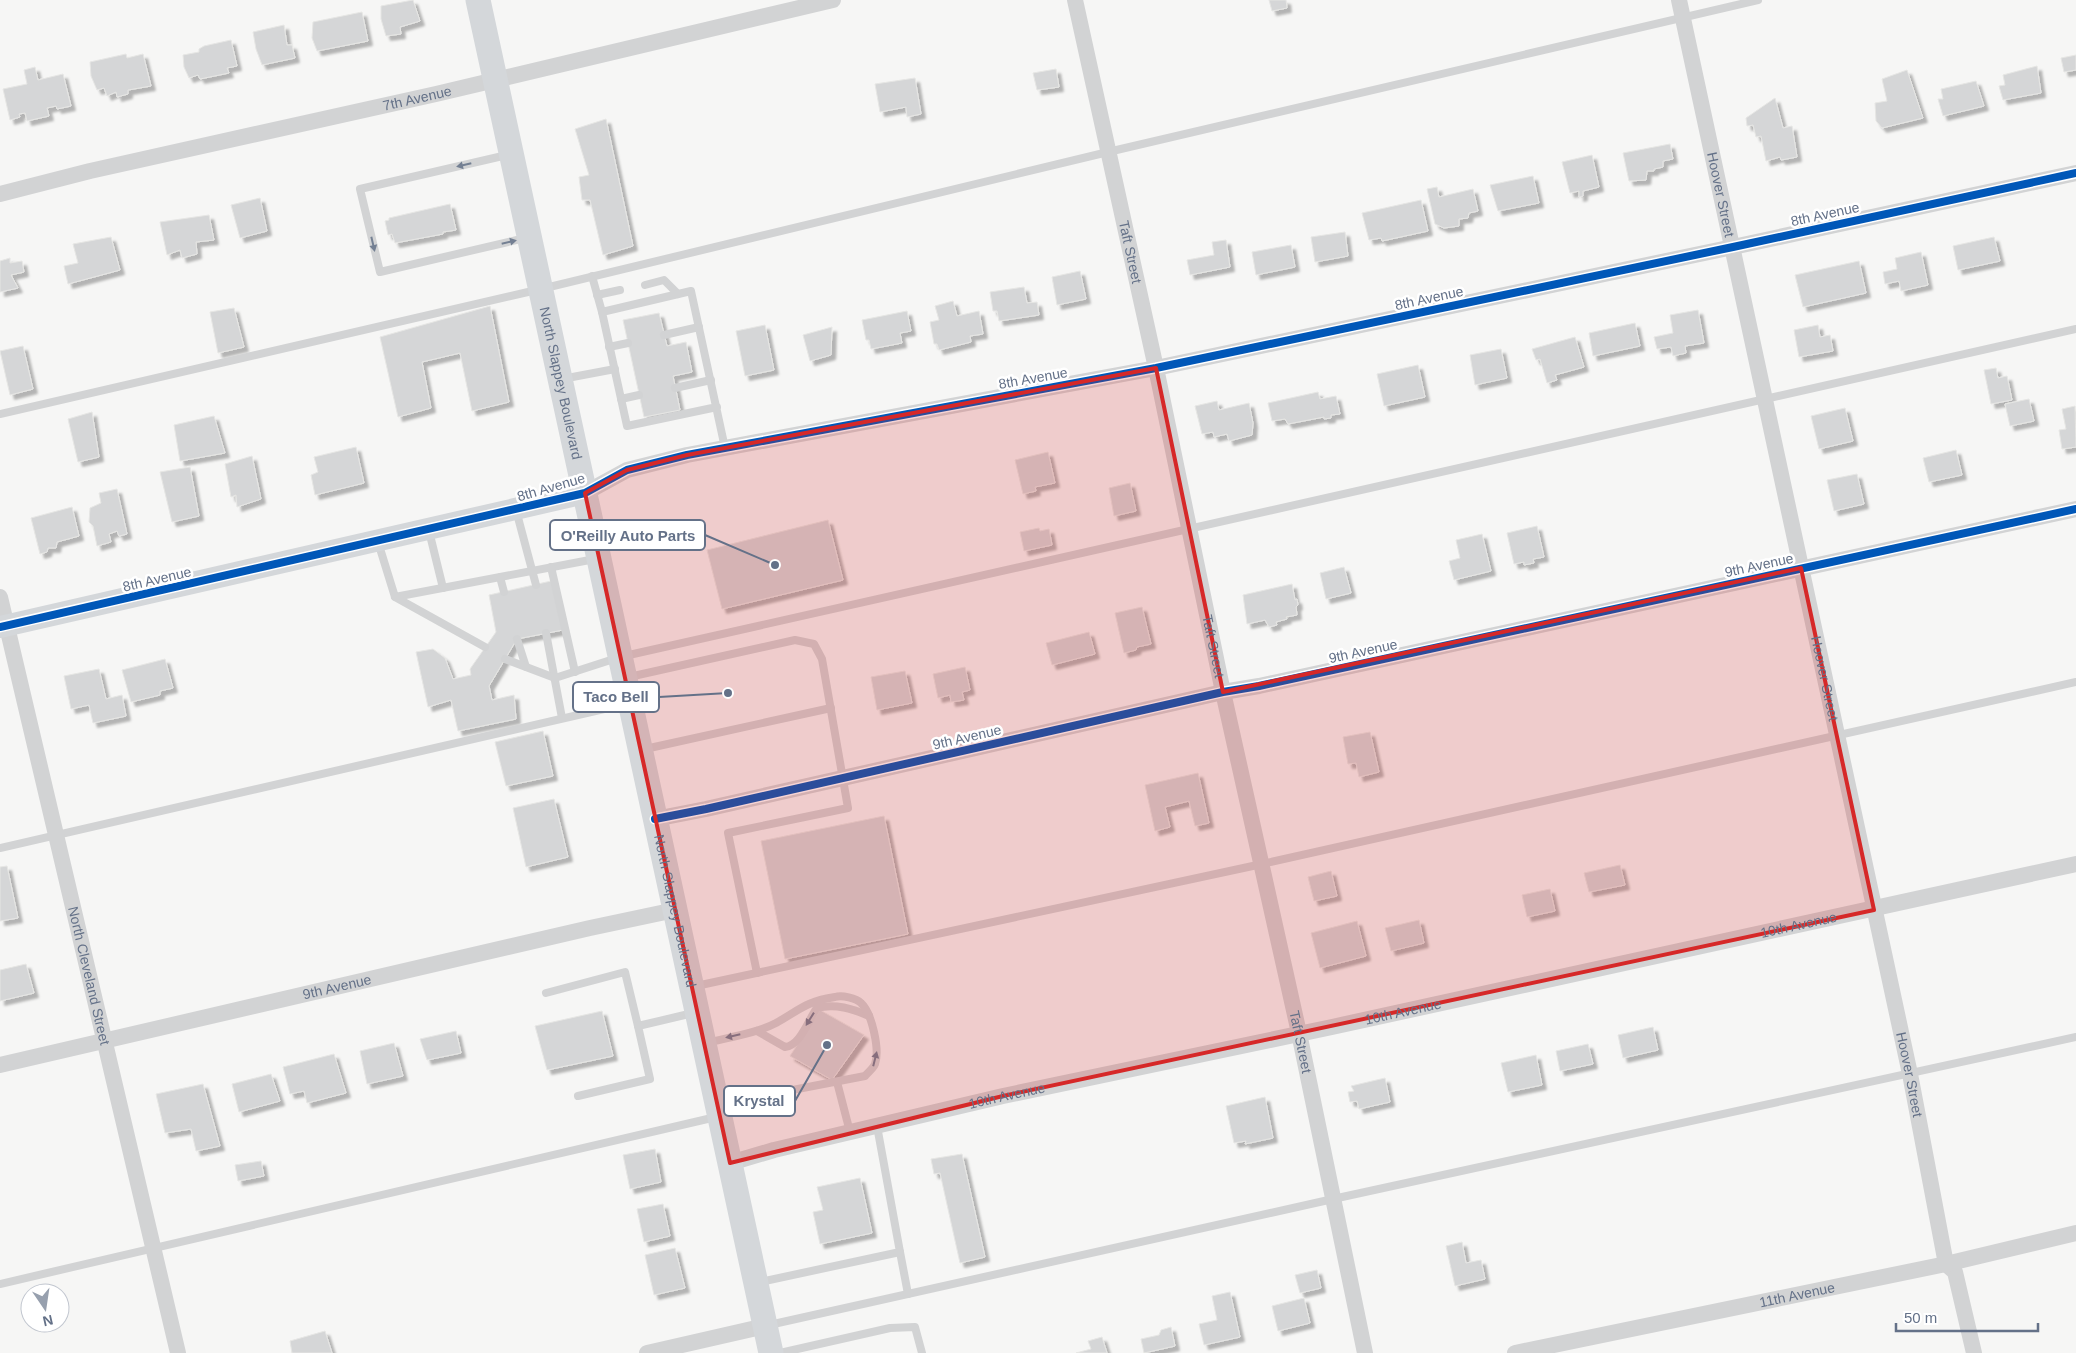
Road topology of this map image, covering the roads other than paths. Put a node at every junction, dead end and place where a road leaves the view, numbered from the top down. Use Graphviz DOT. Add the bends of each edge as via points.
graph roads {
  1 [pos="478,0"];
  2 [pos="833,0"];
  3 [pos="1075,0"];
  4 [pos="1679,0"];
  5 [pos="1758,0"];
  6 [pos="1683,17"];
  7 [pos="495,79"];
  8 [pos="1108,152"];
  9 [pos="512,154"];
  10 [pos="2076,173"];
  11 [pos="0,194"];
  12 [pos="529,237"];
  13 [pos="1733,247"];
  14 [pos="592,276"];
  15 [pos="645,285"];
  16 [pos="541,289"];
  17 [pos="620,290"];
  18 [pos="678,294"];
  19 [pos="597,295"];
  20 [pos="602,312"];
  21 [pos="699,327"];
  22 [pos="2076,329"];
  23 [pos="664,335"];
  24 [pos="628,343"];
  25 [pos="609,347"];
  26 [pos="1156,368"];
  27 [pos="614,369"];
  28 [pos="560,379"];
  29 [pos="711,380"];
  30 [pos="675,388"];
  31 [pos="639,395"];
  32 [pos="621,399"];
  33 [pos="1765,399"];
  34 [pos="717,407"];
  35 [pos="0,414"];
  36 [pos="725,448"];
  37 [pos="585,493"];
  38 [pos="2076,509"];
  39 [pos="516,510"];
  40 [pos="1189,529"];
  41 [pos="428,530"];
  42 [pos="378,541"];
  43 [pos="599,558"];
  44 [pos="551,567"];
  45 [pos="1801,568"];
  46 [pos="532,571"];
  47 [pos="500,577"];
  48 [pos="536,585"];
  49 [pos="443,588"];
  50 [pos="504,592"];
  51 [pos="0,597"];
  52 [pos="395,597"];
  53 [pos="3,626"];
  54 [pos="546,633"];
  55 [pos="517,639"];
  56 [pos="485,647"];
  57 [pos="505,659"];
  58 [pos="526,667"];
  59 [pos="623,668"];
  60 [pos="574,672"];
  61 [pos="555,678"];
  62 [pos="2076,682"];
  63 [pos="1223,692"];
  64 [pos="630,703"];
  65 [pos="831,708"];
  66 [pos="562,718"];
  67 [pos="1837,735"];
  68 [pos="640,750"];
  69 [pos="844,778"];
  70 [pos="655,819"];
  71 [pos="57,835"];
  72 [pos="0,848"];
  73 [pos="1262,864"];
  74 [pos="2076,864"];
  75 [pos="675,910"];
  76 [pos="1874,910"];
  77 [pos="757,973"];
  78 [pos="692,987"];
  79 [pos="546,993"];
  80 [pos="697,1012"];
  81 [pos="869,1016"];
  82 [pos="638,1026"];
  83 [pos="757,1031"];
  84 [pos="1299,1033"];
  85 [pos="2076,1038"];
  86 [pos="106,1040"];
  87 [pos="704,1043"];
  88 [pos="0,1065"];
  89 [pos="1910,1074"];
  90 [pos="837,1082"];
  91 [pos="578,1096"];
  92 [pos="718,1110"];
  93 [pos="877,1126"];
  94 [pos="850,1132"];
  95 [pos="730,1163"];
  96 [pos="1333,1199"];
  97 [pos="2076,1233"];
  98 [pos="154,1247"];
  99 [pos="900,1252"];
  100 [pos="1946,1264"];
  101 [pos="756,1283"];
  102 [pos="0,1284"];
  103 [pos="908,1294"];
  104 [pos="765,1326"];
  105 [pos="178,1353"];
  106 [pos="647,1353"];
  107 [pos="771,1353"];
  108 [pos="780,1353"];
  109 [pos="922,1353"];
  110 [pos="1365,1353"];
  111 [pos="1516,1353"];
  112 [pos="1974,1353"];
  1 -- 7 [label="main road, North Slappey Boulevard"];
  2 -- 7 [label="street, 7th Avenue"];
  3 -- 8 [label="street, Taft Street"];
  4 -- 6 [label="street, Hoover Street"];
  5 -- 6 [label="lane"];
  6 -- 8 [label="lane"];
  6 -- 13 [label="street, Hoover Street"];
  7 -- 9 [label="main road, North Slappey Boulevard"];
  7 -- 11 [label="street, 7th Avenue"];
  8 -- 14 [label="lane"];
  8 -- 26 [label="street, Taft Street"];
  9 -- 12 [label="main road, North Slappey Boulevard"];
  9 -- 12 [label="lane, one-way" via="360,189 380,272"];
  10 -- 13 [label="street, 8th Avenue"];
  12 -- 16 [label="main road, North Slappey Boulevard"];
  13 -- 26 [label="street, 8th Avenue"];
  13 -- 33 [label="street, Hoover Street"];
  14 -- 16 [label="lane"];
  14 -- 19 [label="lane"];
  15 -- 18 [label="lane" via="664,280"];
  16 -- 28 [label="main road, North Slappey Boulevard"];
  16 -- 35 [label="lane"];
  17 -- 19 [label="lane"];
  18 -- 20 [label="lane"];
  18 -- 21 [label="lane" via="690,291"];
  19 -- 20 [label="lane"];
  20 -- 25 [label="lane"];
  21 -- 23 [label="lane"];
  21 -- 29 [label="lane"];
  22 -- 33 [label="lane"];
  24 -- 25 [label="lane"];
  25 -- 27 [label="lane"];
  26 -- 36 [label="street, 8th Avenue"];
  26 -- 40 [label="street, Taft Street"];
  27 -- 28 [label="lane"];
  27 -- 32 [label="lane"];
  28 -- 37 [label="main road, North Slappey Boulevard"];
  29 -- 30 [label="lane"];
  29 -- 34 [label="lane"];
  31 -- 32 [label="lane"];
  32 -- 34 [label="lane" via="628,426"];
  33 -- 40 [label="lane"];
  33 -- 45 [label="street, Hoover Street"];
  34 -- 36 [label="lane"];
  36 -- 37 [label="street, 8th Avenue" via="627,470"];
  37 -- 39 [label="street, 8th Avenue"];
  37 -- 43 [label="main road, North Slappey Boulevard"];
  38 -- 45 [label="street, 9th Avenue"];
  39 -- 41 [label="street, 8th Avenue"];
  39 -- 46 [label="lane"];
  40 -- 59 [label="lane"];
  40 -- 63 [label="street, Taft Street"];
  41 -- 42 [label="street, 8th Avenue"];
  41 -- 49 [label="lane"];
  42 -- 52 [label="lane"];
  42 -- 53 [label="street, 8th Avenue"];
  43 -- 44 [label="lane"];
  43 -- 59 [label="main road, North Slappey Boulevard"];
  44 -- 46 [label="lane"];
  44 -- 60 [label="lane"];
  45 -- 63 [label="street, 9th Avenue"];
  45 -- 67 [label="street, Hoover Street"];
  46 -- 47 [label="lane"];
  46 -- 48 [label="lane"];
  47 -- 49 [label="lane"];
  47 -- 50 [label="lane"];
  49 -- 52 [label="lane"];
  51 -- 53 [label="street, North Cleveland Street"];
  52 -- 56 [label="lane"];
  53 -- 71 [label="street, North Cleveland Street"];
  54 -- 61 [label="lane"];
  55 -- 58 [label="lane"];
  57 -- 58 [label="lane"];
  58 -- 61 [label="lane"];
  59 -- 60 [label="lane"];
  59 -- 64 [label="main road, North Slappey Boulevard"];
  59 -- 65 [label="lane" via="795,640 814,644 822,659"];
  60 -- 61 [label="lane"];
  61 -- 66 [label="lane"];
  62 -- 67 [label="lane"];
  63 -- 69 [label="street, 9th Avenue"];
  63 -- 73 [label="street, Taft Street"];
  64 -- 66 [label="lane"];
  64 -- 68 [label="main road, North Slappey Boulevard"];
  65 -- 68 [label="lane"];
  65 -- 69 [label="lane"];
  66 -- 71 [label="lane"];
  67 -- 73 [label="lane"];
  67 -- 76 [label="street, Hoover Street"];
  68 -- 70 [label="main road, North Slappey Boulevard"];
  69 -- 70 [label="street, 9th Avenue"];
  69 -- 77 [label="lane" via="848,808 728,833"];
  70 -- 75 [label="main road, North Slappey Boulevard"];
  71 -- 72 [label="lane"];
  71 -- 86 [label="street, North Cleveland Street"];
  73 -- 77 [label="lane"];
  73 -- 84 [label="street, Taft Street"];
  74 -- 76 [label="street, 10th Avenue"];
  75 -- 78 [label="main road, North Slappey Boulevard"];
  75 -- 86 [label="street, 9th Avenue"];
  76 -- 84 [label="street, 10th Avenue" via="1833,916"];
  76 -- 89 [label="street, Hoover Street"];
  77 -- 78 [label="lane"];
  78 -- 80 [label="main road, North Slappey Boulevard"];
  79 -- 82 [label="lane" via="625,972"];
  80 -- 82 [label="lane"];
  80 -- 87 [label="main road, North Slappey Boulevard"];
  81 -- 83 [label="lane" via="856,999 837,996 808,1003"];
  81 -- 83 [label="lane, one-way" via="836,1006 817,1008 796,1042 785,1047"];
  90 -- 81 [label="lane, one-way" via="865,1076 874,1066 877,1052"];
  82 -- 91 [label="lane" via="650,1080"];
  83 -- 87 [label="lane, one-way"];
  84 -- 93 [label="street, 10th Avenue"];
  84 -- 96 [label="street, Taft Street"];
  85 -- 89 [label="lane"];
  86 -- 88 [label="street, 9th Avenue"];
  86 -- 98 [label="street, North Cleveland Street"];
  87 -- 92 [label="main road, North Slappey Boulevard"];
  89 -- 96 [label="lane"];
  89 -- 100 [label="street, Hoover Street"];
  90 -- 92 [label="lane"];
  90 -- 94 [label="lane"];
  92 -- 95 [label="main road, North Slappey Boulevard"];
  92 -- 98 [label="lane"];
  93 -- 94 [label="street, 10th Avenue"];
  93 -- 99 [label="lane"];
  94 -- 95 [label="street, 10th Avenue"];
  95 -- 101 [label="main road, North Slappey Boulevard"];
  96 -- 103 [label="lane"];
  96 -- 110 [label="street, Taft Street"];
  97 -- 100 [label="street, 11th Avenue"];
  98 -- 102 [label="lane"];
  98 -- 105 [label="street, North Cleveland Street"];
  99 -- 101 [label="lane"];
  99 -- 103 [label="lane"];
  100 -- 111 [label="street, 11th Avenue"];
  100 -- 112 [label="street, Hoover Street" via="1955,1272"];
  101 -- 104 [label="main road, North Slappey Boulevard"];
  103 -- 104 [label="lane"];
  104 -- 106 [label="street"];
  104 -- 107 [label="main road, North Slappey Boulevard"];
  108 -- 109 [label="lane" via="890,1328 915,1327"];
}
